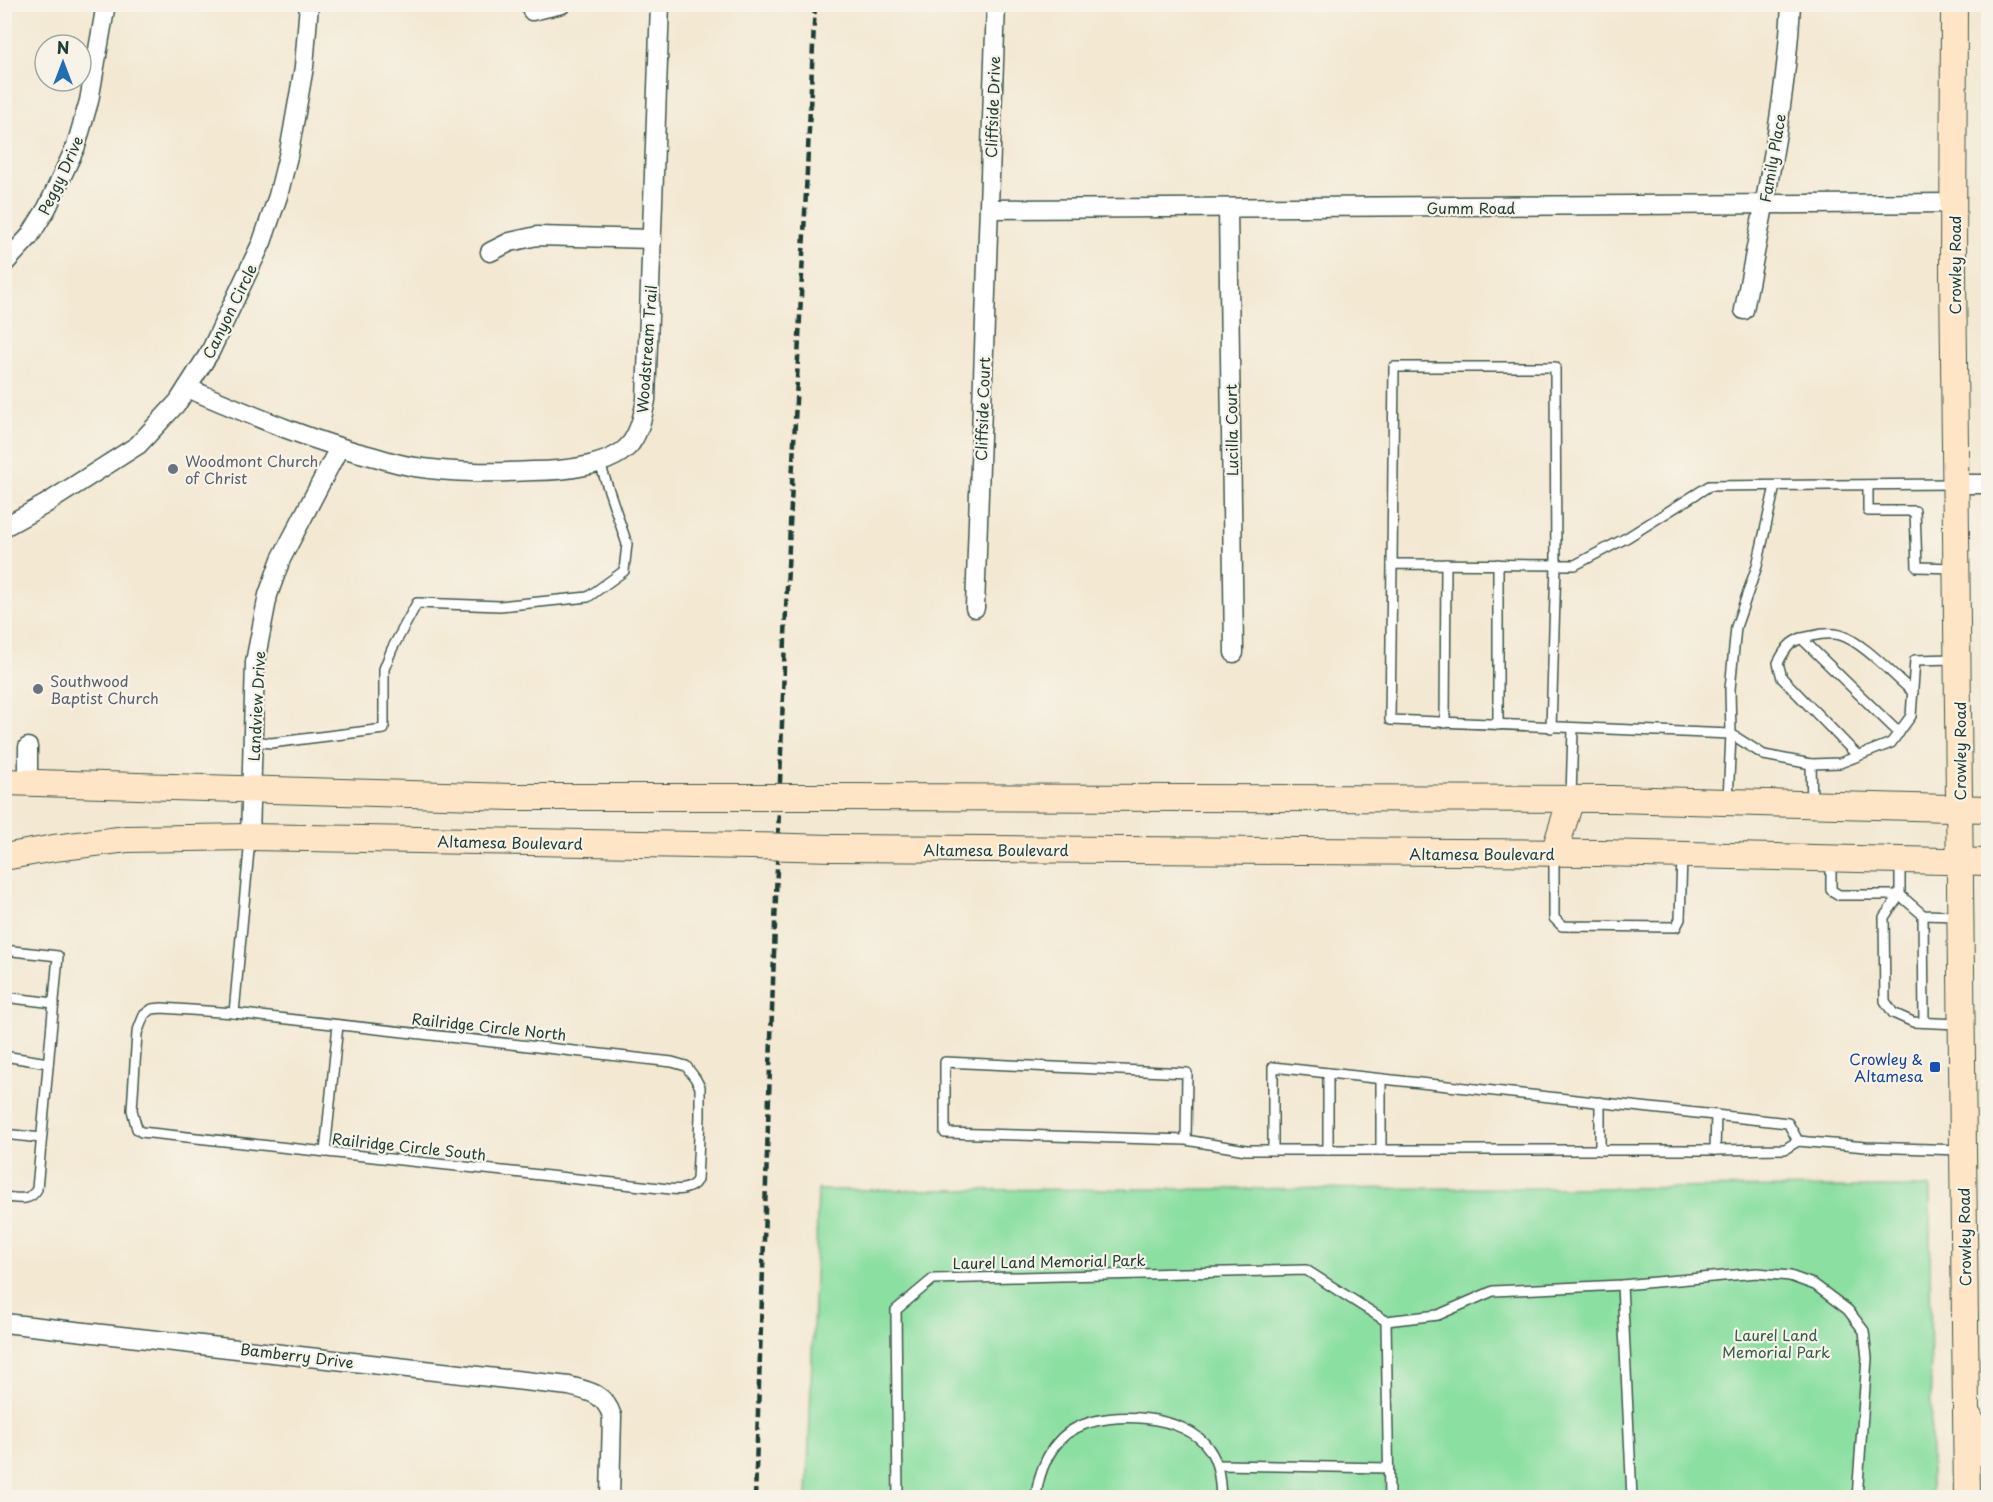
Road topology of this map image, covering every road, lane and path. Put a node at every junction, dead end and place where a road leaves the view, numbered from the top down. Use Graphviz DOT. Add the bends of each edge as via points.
graph roads {
  1 [pos="106,4"];
  2 [pos="309,4"];
  3 [pos="562,4"];
  4 [pos="660,4"];
  5 [pos="996,4"];
  6 [pos="1791,4"];
  7 [pos="1954,4"];
  8 [pos="532,11"];
  9 [pos="1953,203"];
  10 [pos="1764,205"];
  11 [pos="1228,208"];
  12 [pos="989,209"];
  13 [pos="652,238"];
  14 [pos="490,252"];
  15 [pos="4,264"];
  16 [pos="1744,310"];
  17 [pos="187,388"];
  18 [pos="339,448"];
  19 [pos="599,461"];
  20 [pos="1956,484"];
  21 [pos="1989,484"];
  22 [pos="1868,485"];
  23 [pos="1775,486"];
  24 [pos="4,527"];
  25 [pos="1392,564"];
  26 [pos="1446,564"];
  27 [pos="1498,564"];
  28 [pos="1556,565"];
  29 [pos="1958,568"];
  30 [pos="975,609"];
  31 [pos="1801,638"];
  32 [pos="1234,653"];
  33 [pos="1958,658"];
  34 [pos="1912,692"];
  35 [pos="1445,723"];
  36 [pos="1498,725"];
  37 [pos="1551,728"];
  38 [pos="1573,729"];
  39 [pos="1899,733"];
  40 [pos="1731,734"];
  41 [pos="253,741"];
  42 [pos="28,747"];
  43 [pos="1858,756"];
  44 [pos="1811,764"];
  45 [pos="16,782"];
  46 [pos="252,788"];
  47 [pos="1571,800"];
  48 [pos="1728,803"];
  49 [pos="1812,805"];
  50 [pos="1959,809"];
  51 [pos="1989,809"];
  52 [pos="250,837"];
  53 [pos="1554,853"];
  54 [pos="1682,855"];
  55 [pos="4,857"];
  56 [pos="1831,859"];
  57 [pos="1900,860"];
  58 [pos="1960,861"];
  59 [pos="1989,862"];
  60 [pos="1900,895"];
  61 [pos="1923,915"];
  62 [pos="1961,916"];
  63 [pos="4,950"];
  64 [pos="4,997"];
  65 [pos="54,1003"];
  66 [pos="234,1013"];
  67 [pos="1924,1022"];
  68 [pos="1962,1024"];
  69 [pos="338,1025"];
  70 [pos="136,1043"];
  71 [pos="4,1056"];
  72 [pos="48,1063"];
  73 [pos="1328,1073"];
  74 [pos="1381,1079"];
  75 [pos="1600,1102"];
  76 [pos="1716,1115"];
  77 [pos="700,1116"];
  78 [pos="4,1134"];
  79 [pos="41,1138"];
  80 [pos="1186,1140"];
  81 [pos="1798,1141"];
  82 [pos="1273,1150"];
  83 [pos="1328,1150"];
  84 [pos="1381,1150"];
  85 [pos="1600,1150"];
  86 [pos="1715,1150"];
  87 [pos="1963,1150"];
  88 [pos="325,1152"];
  89 [pos="4,1197"];
  90 [pos="1622,1285"];
  91 [pos="1386,1322"];
  92 [pos="4,1323"];
  93 [pos="1966,1408"];
  94 [pos="1989,1455"];
  95 [pos="1218,1465"];
  96 [pos="1388,1468"];
  97 [pos="610,1497"];
  98 [pos="898,1497"];
  99 [pos="1036,1497"];
  100 [pos="1221,1497"];
  101 [pos="1389,1497"];
  102 [pos="1632,1497"];
  103 [pos="1857,1497"];
  104 [pos="1967,1497"];
  1 -- 15 [label="street, Peggy Drive" via="89,101 76,146 47,208 29,237"];
  2 -- 17 [label="street, Canyon Circle" via="304,67 278,196 262,242 229,312"];
  3 -- 8 [label="street"];
  4 -- 13 [label="street, Woodstream Trail"];
  5 -- 12 [label="street, Cliffside Drive"];
  6 -- 10 [label="street, Family Place" via="1789,57"];
  7 -- 9 [label="main road, Crowley Road"];
  9 -- 10 [label="street, Gumm Road"];
  9 -- 20 [label="main road, Crowley Road"];
  10 -- 11 [label="street, Gumm Road"];
  10 -- 16 [label="street, Family Place"];
  11 -- 12 [label="street, Gumm Road"];
  11 -- 32 [label="street, Lucilla Court"];
  12 -- 30 [label="street, Cliffside Court"];
  13 -- 14 [label="street" via="537,236 510,242"];
  13 -- 19 [label="street, Woodstream Trail" via="642,419 631,443 620,453"];
  17 -- 18 [label="street, Woodstream Trail"];
  17 -- 24 [label="street, Canyon Circle" via="138,445"];
  18 -- 19 [label="street, Woodstream Trail" via="412,467 473,474 565,470"];
  18 -- 41 [label="street, Landview Drive" via="281,559 268,595 255,662"];
  19 -- 41 [label="lane" via="627,544 624,571 588,597 500,606 417,603 384,669 384,729"];
  20 -- 21 [label="street"];
  20 -- 22 [label="lane"];
  20 -- 29 [label="main road, Crowley Road"];
  22 -- 23 [label="lane"];
  22 -- 29 [label="lane" via="1868,511 1915,511 1917,567"];
  23 -- 28 [label="lane" via="1709,486 1575,565"];
  23 -- 40 [label="lane" via="1757,566 1736,627 1730,689"];
  25 -- 26 [label="lane"];
  25 -- 28 [label="lane" via="1394,367 1555,367"];
  25 -- 35 [label="lane" via="1390,720"];
  26 -- 27 [label="lane"];
  26 -- 35 [label="lane"];
  27 -- 28 [label="lane"];
  27 -- 36 [label="lane"];
  28 -- 37 [label="lane"];
  29 -- 33 [label="main road, Crowley Road"];
  31 -- 34 [label="lane" via="1839,635 1857,644"];
  31 -- 39 [label="lane"];
  31 -- 43 [label="lane" via="1786,646 1778,663 1782,678"];
  33 -- 34 [label="lane" via="1914,660"];
  33 -- 50 [label="main road, Crowley Road"];
  34 -- 39 [label="lane" via="1911,716"];
  35 -- 36 [label="lane"];
  36 -- 37 [label="lane"];
  37 -- 38 [label="lane"];
  38 -- 40 [label="lane"];
  38 -- 47 [label="lane"];
  39 -- 43 [label="lane" via="1891,743"];
  40 -- 44 [label="lane" via="1764,755"];
  40 -- 48 [label="lane"];
  41 -- 46 [label="street, Landview Drive"];
  42 -- 45 [label="street"];
  43 -- 44 [label="lane" via="1840,763"];
  44 -- 49 [label="lane"];
  45 -- 46 [label="main road"];
  46 -- 47 [label="main road, bridge" via="512,797"];
  46 -- 52 [label="street, Landview Drive"];
  47 -- 48 [label="main road"];
  47 -- 53 [label="main road"];
  48 -- 49 [label="main road"];
  49 -- 50 [label="main road"];
  50 -- 51 [label="main road"];
  50 -- 58 [label="main road, Crowley Road"];
  52 -- 53 [label="main road, Altamesa Boulevard, bridge" via="833,848"];
  52 -- 55 [label="main road, Altamesa Boulevard" via="127,839"];
  52 -- 66 [label="lane"];
  53 -- 54 [label="main road, Altamesa Boulevard"];
  53 -- 54 [label="lane" via="1554,918 1562,926 1676,927 1680,919"];
  54 -- 56 [label="main road, Altamesa Boulevard"];
  56 -- 57 [label="main road, Altamesa Boulevard"];
  56 -- 60 [label="lane" via="1831,890 1839,896"];
  57 -- 58 [label="main road, Altamesa Boulevard"];
  57 -- 60 [label="lane"];
  58 -- 59 [label="main road, Altamesa Boulevard"];
  58 -- 62 [label="main road, Crowley Road"];
  60 -- 61 [label="lane"];
  60 -- 67 [label="lane" via="1884,917 1885,1000 1893,1013 1913,1022"];
  61 -- 62 [label="lane"];
  61 -- 67 [label="lane"];
  62 -- 68 [label="main road, Crowley Road"];
  63 -- 65 [label="lane" via="58,956"];
  64 -- 65 [label="lane"];
  65 -- 72 [label="lane"];
  66 -- 69 [label="lane, Railridge Circle North"];
  66 -- 70 [label="lane, Railridge Circle North" via="152,1009 144,1015"];
  67 -- 68 [label="lane"];
  68 -- 87 [label="main road, Crowley Road"];
  69 -- 77 [label="lane, Railridge Circle North" via="672,1062 686,1066 695,1078"];
  69 -- 88 [label="lane"];
  70 -- 88 [label="lane, Railridge Circle South" via="132,1110 136,1128 141,1132"];
  71 -- 72 [label="lane"];
  72 -- 79 [label="lane"];
  73 -- 74 [label="lane"];
  73 -- 82 [label="lane" via="1274,1067"];
  73 -- 83 [label="lane"];
  74 -- 75 [label="lane"];
  74 -- 84 [label="lane"];
  75 -- 76 [label="lane"];
  75 -- 85 [label="lane"];
  76 -- 81 [label="lane" via="1788,1123"];
  76 -- 86 [label="lane"];
  77 -- 88 [label="lane, Railridge Circle South" via="697,1180 686,1190"];
  78 -- 79 [label="lane"];
  79 -- 89 [label="lane" via="36,1192 27,1199"];
  80 -- 80 [label="lane" via="945,1133 945,1062 1187,1073"];
  80 -- 82 [label="lane" via="1246,1150"];
  81 -- 86 [label="lane" via="1785,1149"];
  81 -- 87 [label="lane"];
  82 -- 83 [label="lane"];
  83 -- 84 [label="lane"];
  84 -- 85 [label="lane"];
  85 -- 86 [label="lane"];
  87 -- 93 [label="main road, Crowley Road"];
  90 -- 91 [label="lane" via="1493,1291 1438,1315"];
  90 -- 102 [label="lane"];
  90 -- 103 [label="lane" via="1757,1273 1790,1276 1815,1285 1848,1310 1864,1331 1867,1358"];
  91 -- 96 [label="lane"];
  91 -- 98 [label="lane, Laurel Land Memorial Park" via="1306,1270 933,1279 896,1310"];
  92 -- 97 [label="street, Bamberry Drive" via="590,1390 608,1403 612,1416"];
  93 -- 94 [label="main road"];
  93 -- 104 [label="main road, Crowley Road"];
  95 -- 96 [label="lane"];
  95 -- 99 [label="lane" via="1208,1447 1175,1424 1150,1418 1095,1421 1074,1428 1058,1443 1046,1460"];
  95 -- 100 [label="lane"];
  96 -- 101 [label="lane"];
}
